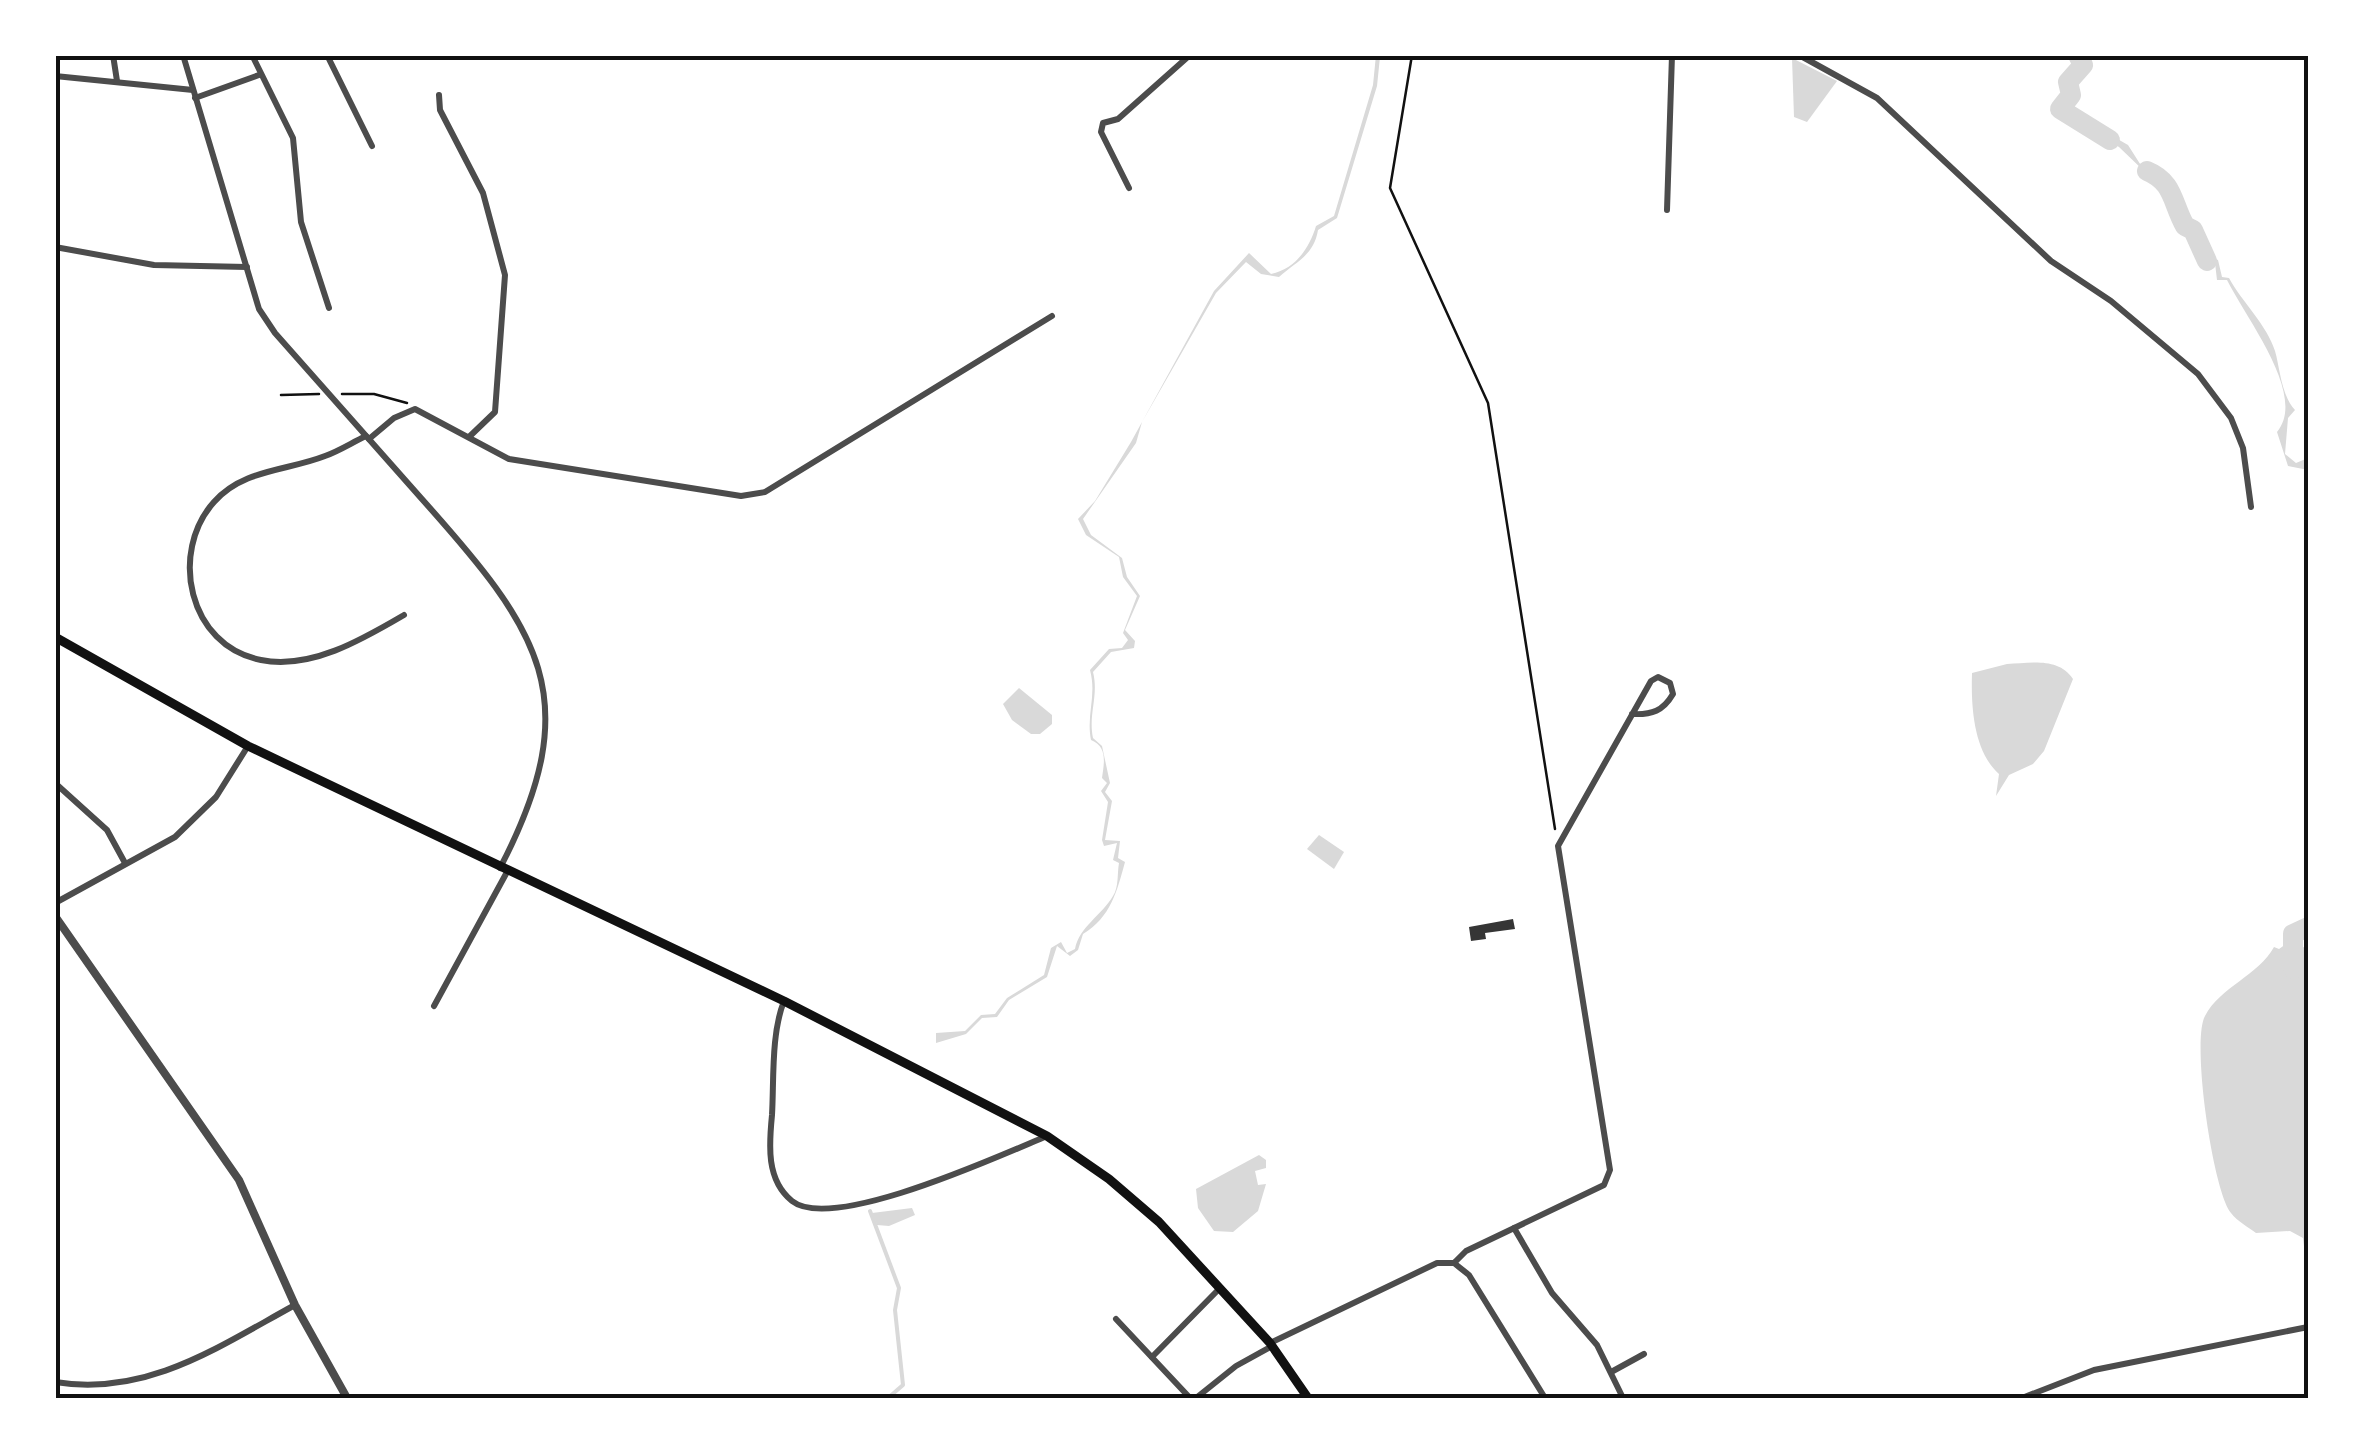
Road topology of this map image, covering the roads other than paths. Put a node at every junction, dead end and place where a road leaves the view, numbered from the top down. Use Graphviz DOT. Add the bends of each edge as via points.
graph roads {
  1 [pos="113,55"];
  2 [pos="183,55"];
  3 [pos="252,55"];
  4 [pos="327,55"];
  5 [pos="1190,55"];
  6 [pos="1672,55"];
  7 [pos="1800,55"];
  8 [pos="259,75"];
  9 [pos="55,76"];
  10 [pos="117,81"];
  11 [pos="194,94"];
  12 [pos="440,95"];
  13 [pos="372,146"];
  14 [pos="1128,188"];
  15 [pos="1667,210"];
  16 [pos="55,248"];
  17 [pos="248,267"];
  18 [pos="329,308"];
  19 [pos="1052,316"];
  20 [pos="368,437"];
  21 [pos="469,437"];
  22 [pos="2251,506"];
  23 [pos="404,615"];
  24 [pos="55,637"];
  25 [pos="1632,714"];
  26 [pos="248,746"];
  27 [pos="55,783"];
  28 [pos="124,864"];
  29 [pos="503,870"];
  30 [pos="55,904"];
  31 [pos="55,916"];
  32 [pos="784,1001"];
  33 [pos="434,1006"];
  34 [pos="1047,1136"];
  35 [pos="1514,1228"];
  36 [pos="1454,1262"];
  37 [pos="1219,1289"];
  38 [pos="295,1304"];
  39 [pos="1116,1319"];
  40 [pos="2308,1327"];
  41 [pos="1271,1344"];
  42 [pos="1644,1354"];
  43 [pos="1152,1357"];
  44 [pos="1612,1372"];
  45 [pos="55,1382"];
  46 [pos="347,1398"];
  47 [pos="1193,1398"];
  48 [pos="1308,1398"];
  49 [pos="1545,1398"];
  50 [pos="1623,1398"];
  51 [pos="2022,1398"];
  1 -- 10 [label="street"];
  2 -- 11 [label="street"];
  3 -- 8 [label="street"];
  4 -- 13 [label="street"];
  5 -- 14 [label="street" via="1118,118 1103,123 1101,132"];
  6 -- 15 [label="street"];
  7 -- 22 [label="street" via="1876,98 2051,262 2111,301 2198,374 2231,418 2243,448"];
  8 -- 11 [label="street"];
  8 -- 18 [label="street" via="292,138 301,222"];
  9 -- 10 [label="street"];
  10 -- 11 [label="street"];
  11 -- 17 [label="street"];
  12 -- 21 [label="street" via="440,110 483,193 505,275 494,412"];
  16 -- 17 [label="street" via="154,265"];
  17 -- 20 [label="street" via="275,333"];
  19 -- 21 [label="street" via="764,492 741,496 509,458"];
  20 -- 21 [label="street" via="415,409"];
  20 -- 23 [label="street" via="325,457 254,475 216,500 194,531 187,571 194,605 212,630 234,650 262,660 334,652"];
  20 -- 29 [label="street" via="516,612 540,672 545,748 535,797"];
  24 -- 26 [label="main road"];
  25 -- 25 [label="street" via="1665,706 1670,682 1651,681"];
  25 -- 35 [label="street" via="1558,846 1610,1170 1604,1184"];
  26 -- 28 [label="street" via="196,820"];
  26 -- 29 [label="main road"];
  27 -- 28 [label="street" via="106,830"];
  28 -- 30 [label="street"];
  29 -- 32 [label="main road"];
  29 -- 33 [label="street"];
  31 -- 38 [label="street" via="238,1180"];
  32 -- 34 [label="main road"];
  32 -- 34 [label="street" via="769,1153 779,1186 795,1204 830,1209 865,1202 948,1178"];
  34 -- 37 [label="main road" via="1159,1222"];
  35 -- 36 [label="street"];
  35 -- 44 [label="street" via="1552,1293"];
  36 -- 41 [label="street" via="1437,1263"];
  36 -- 49 [label="street" via="1470,1274"];
  37 -- 41 [label="main road"];
  37 -- 43 [label="street"];
  38 -- 45 [label="street" via="148,1379 107,1386"];
  38 -- 46 [label="street"];
  39 -- 43 [label="street"];
  40 -- 51 [label="street" via="2094,1370"];
  41 -- 47 [label="street"];
  41 -- 48 [label="main road"];
  42 -- 44 [label="street"];
  43 -- 47 [label="street"];
  44 -- 50 [label="street"];
}
